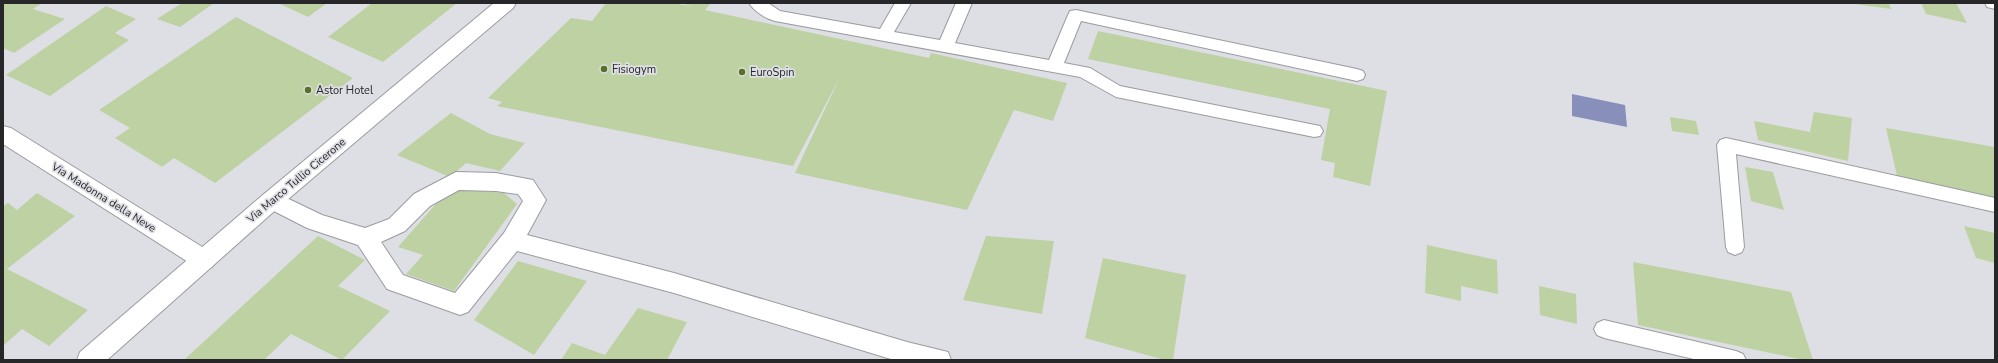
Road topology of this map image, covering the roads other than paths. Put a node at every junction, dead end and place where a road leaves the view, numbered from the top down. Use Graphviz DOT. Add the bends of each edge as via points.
graph roads {
  1 [pos="506,3"];
  2 [pos="757,3"];
  3 [pos="903,3"];
  4 [pos="964,3"];
  5 [pos="884,36"];
  6 [pos="945,47"];
  7 [pos="1054,67"];
  8 [pos="1357,75"];
  9 [pos="1314,131"];
  10 [pos="3,134"];
  11 [pos="272,200"];
  12 [pos="1995,205"];
  13 [pos="366,238"];
  14 [pos="512,240"];
  15 [pos="1735,247"];
  16 [pos="204,260"];
  17 [pos="1604,328"];
  18 [pos="89,360"];
  19 [pos="939,360"];
  20 [pos="1736,360"];
  1 -- 11 [label="street, Via Marco Tullio Cicerone"];
  2 -- 5 [label="lane" via="775,16"];
  3 -- 5 [label="lane"];
  4 -- 6 [label="lane"];
  5 -- 6 [label="lane"];
  6 -- 7 [label="lane"];
  7 -- 8 [label="lane" via="1076,15"];
  7 -- 9 [label="lane" via="1084,72 1116,91"];
  10 -- 16 [label="street, Via Madonna della Neve"];
  11 -- 13 [label="street" via="315,222"];
  11 -- 16 [label="street, Via Marco Tullio Cicerone"];
  12 -- 15 [label="lane" via="1726,145"];
  13 -- 14 [label="street" via="395,282 460,304"];
  13 -- 14 [label="street" via="397,225 422,200 456,181 525,186 535,200"];
  14 -- 19 [label="street" via="674,283 907,353"];
  16 -- 18 [label="street, Via Marco Tullio Cicerone"];
  17 -- 20 [label="lane"];
}
